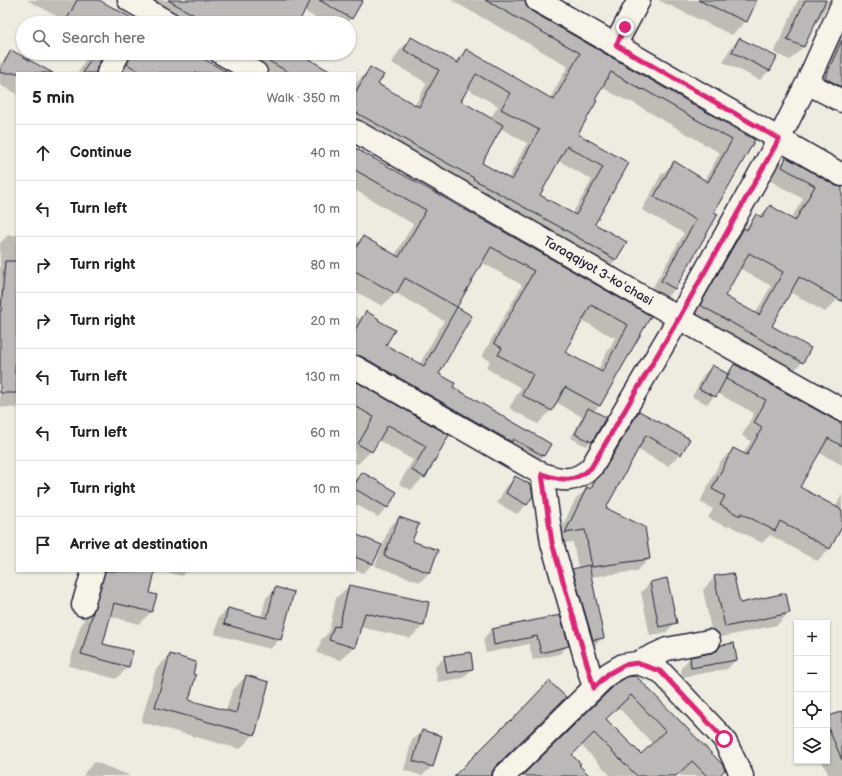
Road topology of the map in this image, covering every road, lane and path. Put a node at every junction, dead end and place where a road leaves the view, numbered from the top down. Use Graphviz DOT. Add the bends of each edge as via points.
graph roads {
  1 [pos="537,0"];
  2 [pos="638,1"];
  3 [pos="842,5"];
  4 [pos="137,11"];
  5 [pos="150,16"];
  6 [pos="620,36"];
  7 [pos="115,60"];
  8 [pos="233,60"];
  9 [pos="109,72"];
  10 [pos="254,72"];
  11 [pos="807,83"];
  12 [pos="842,101"];
  13 [pos="356,131"];
  14 [pos="779,139"];
  15 [pos="842,175"];
  16 [pos="679,318"];
  17 [pos="356,368"];
  18 [pos="842,410"];
  19 [pos="542,474"];
  20 [pos="93,572"];
  21 [pos="84,605"];
  22 [pos="709,641"];
  23 [pos="637,663"];
  24 [pos="594,688"];
  25 [pos="504,776"];
  26 [pos="742,776"];
  1 -- 6 [label="street"];
  2 -- 6 [label="street"];
  3 -- 11 [label="street"];
  4 -- 5 [label="street"];
  6 -- 14 [label="street"];
  7 -- 9 [label="street"];
  8 -- 10 [label="street"];
  11 -- 12 [label="street"];
  11 -- 14 [label="street"];
  13 -- 16 [label="street, Taraqqiyot 3-koʻchasi"];
  14 -- 15 [label="street"];
  14 -- 16 [label="street"];
  16 -- 18 [label="street, Taraqqiyot 3-koʻchasi"];
  16 -- 19 [label="street" via="591,468 576,478 559,480"];
  17 -- 19 [label="street"];
  19 -- 24 [label="street" via="552,543"];
  20 -- 21 [label="street"];
  22 -- 23 [label="street" via="667,649"];
  23 -- 24 [label="street" via="624,665 608,674"];
  23 -- 26 [label="street" via="660,671 724,739"];
  24 -- 25 [label="street"];
}
